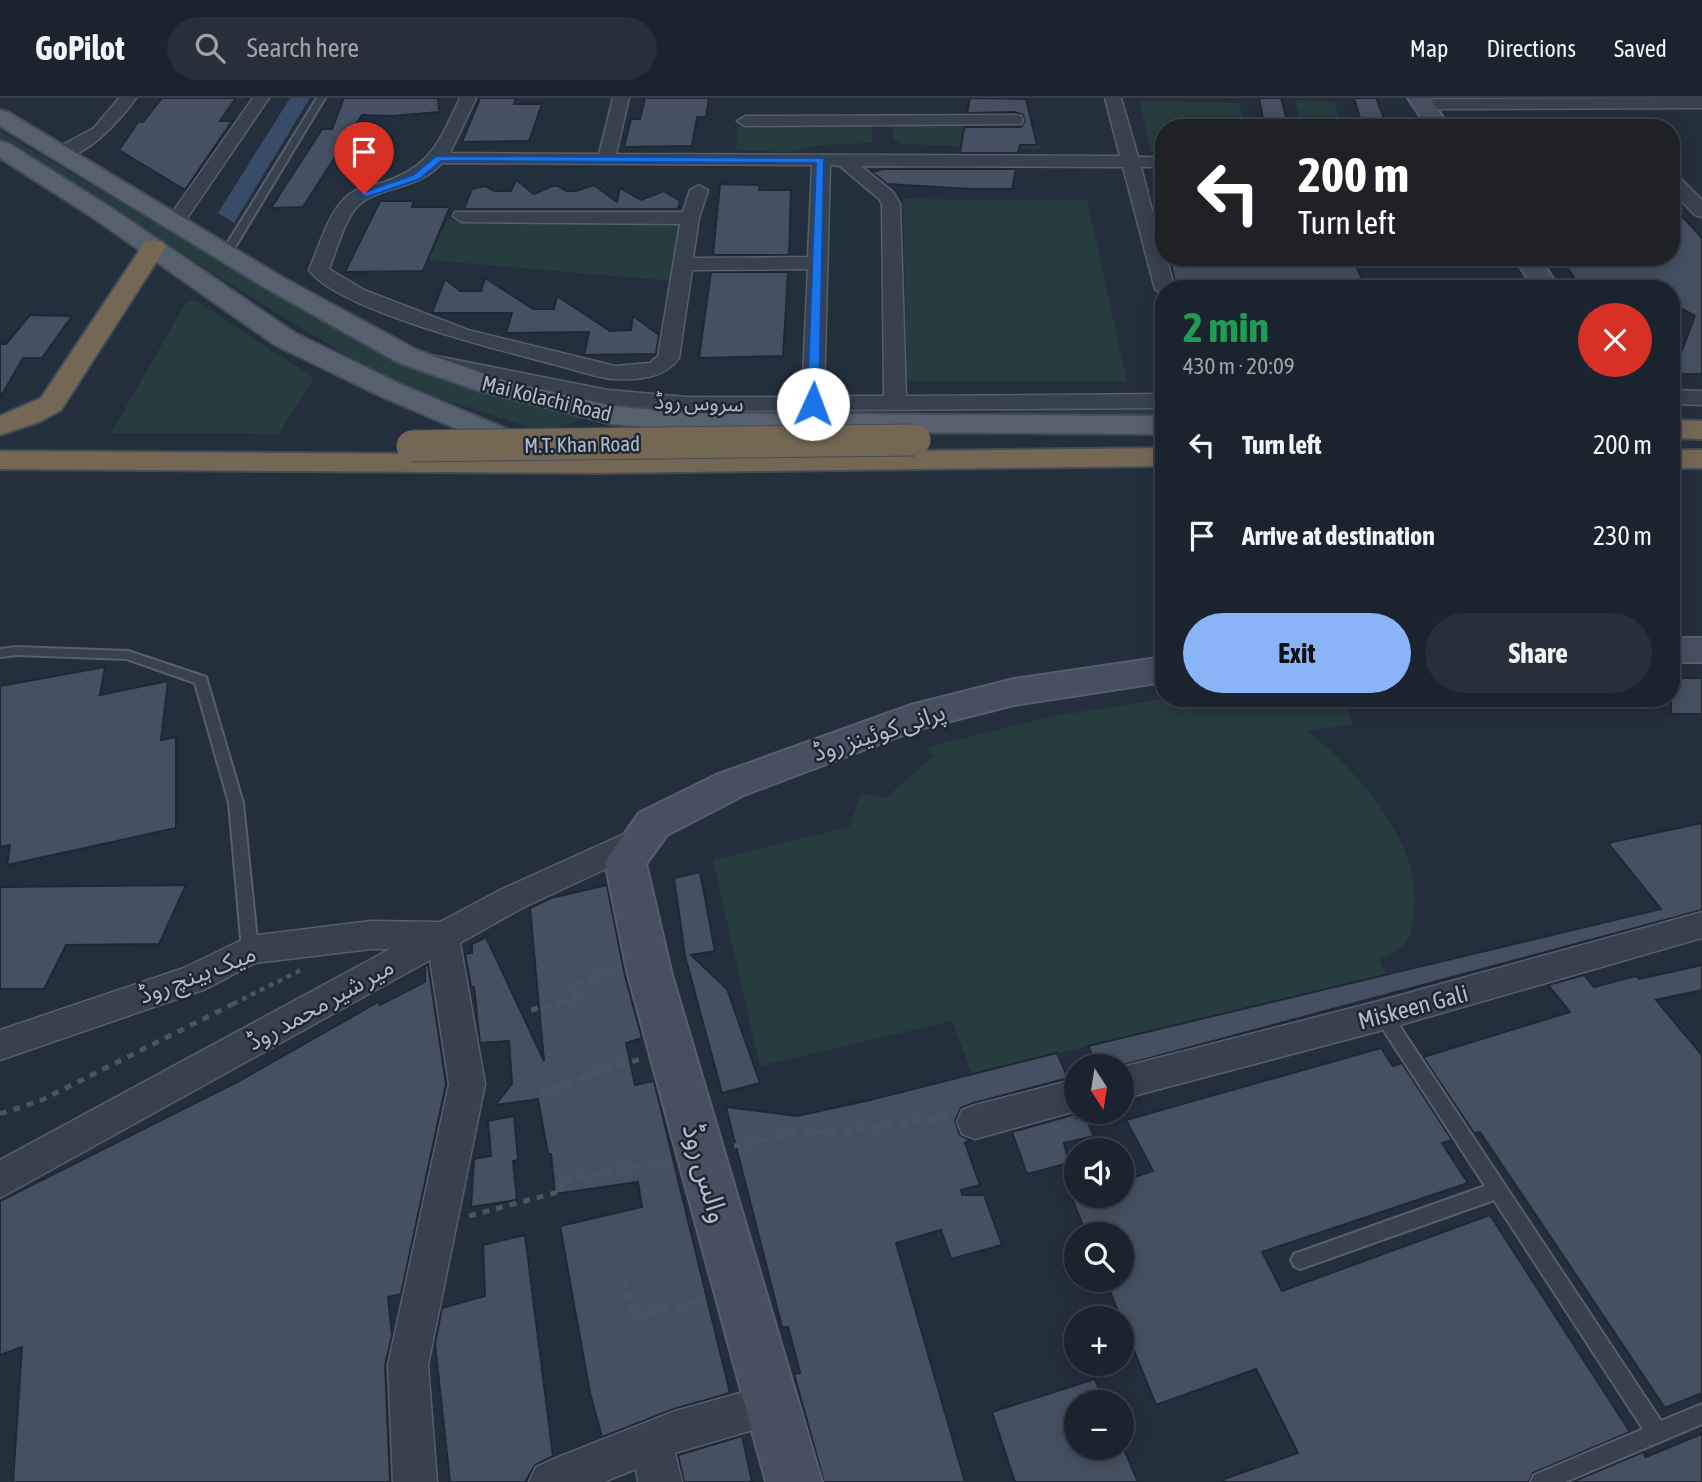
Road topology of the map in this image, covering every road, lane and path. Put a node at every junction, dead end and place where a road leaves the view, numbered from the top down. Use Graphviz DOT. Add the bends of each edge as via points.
graph roads {
  1 [pos="128,98"];
  2 [pos="261,98"];
  3 [pos="321,98"];
  4 [pos="468,98"];
  5 [pos="621,98"];
  6 [pos="886,98"];
  7 [pos="1113,98"];
  8 [pos="1421,101"];
  9 [pos="1599,101"];
  10 [pos="1702,103"];
  11 [pos="0,117"];
  12 [pos="1433,119"];
  13 [pos="1615,119"];
  14 [pos="1015,120"];
  15 [pos="745,121"];
  16 [pos="888,140"];
  17 [pos="0,148"];
  18 [pos="61,153"];
  19 [pos="439,158"];
  20 [pos="606,159"];
  21 [pos="821,160"];
  22 [pos="845,161"];
  23 [pos="1131,162"];
  24 [pos="1155,162"];
  25 [pos="1680,187"];
  26 [pos="699,190"];
  27 [pos="1702,190"];
  28 [pos="1680,191"];
  29 [pos="1702,211"];
  30 [pos="462,216"];
  31 [pos="691,218"];
  32 [pos="174,223"];
  33 [pos="154,247"];
  34 [pos="227,252"];
  35 [pos="1155,252"];
  36 [pos="817,263"];
  37 [pos="683,264"];
  38 [pos="407,356"];
  39 [pos="1680,397"];
  40 [pos="1702,398"];
  41 [pos="1155,402"];
  42 [pos="813,404"];
  43 [pos="895,404"];
  44 [pos="972,412"];
  45 [pos="1155,424"];
  46 [pos="0,426"];
  47 [pos="1680,427"];
  48 [pos="1702,428"];
  49 [pos="1155,436"];
  50 [pos="0,446"];
  51 [pos="1680,446"];
  52 [pos="1702,446"];
  53 [pos="34,453"];
  54 [pos="1155,457"];
  55 [pos="1680,459"];
  56 [pos="1702,459"];
  57 [pos="0,460"];
  58 [pos="601,464"];
  59 [pos="1680,650"];
  60 [pos="1702,650"];
  61 [pos="0,653"];
  62 [pos="1155,670"];
  63 [pos="634,850"];
  64 [pos="1702,925"];
  65 [pos="443,936"];
  66 [pos="250,950"];
  67 [pos="646,960"];
  68 [pos="310,966"];
  69 [pos="531,1010"];
  70 [pos="1383,1016"];
  71 [pos="0,1045"];
  72 [pos="671,1048"];
  73 [pos="1134,1080"];
  74 [pos="540,1092"];
  75 [pos="1064,1098"];
  76 [pos="0,1114"];
  77 [pos="965,1119"];
  78 [pos="701,1153"];
  79 [pos="0,1180"];
  80 [pos="1497,1189"];
  81 [pos="438,1224"];
  82 [pos="1300,1260"];
  83 [pos="626,1279"];
  84 [pos="745,1309"];
  85 [pos="772,1405"];
  86 [pos="1702,1414"];
  87 [pos="1657,1432"];
  88 [pos="651,1442"];
  89 [pos="415,1482"];
  90 [pos="551,1482"];
  91 [pos="660,1482"];
  92 [pos="794,1482"];
  93 [pos="1541,1482"];
  1 -- 18 [label="street" via="100,132"];
  2 -- 32 [label="street"];
  3 -- 34 [label="lane"];
  4 -- 19 [label="street"];
  5 -- 20 [label="street"];
  6 -- 16 [label="street"];
  7 -- 23 [label="street"];
  8 -- 9 [label="street"];
  8 -- 12 [label="street"];
  9 -- 10 [label="street"];
  9 -- 13 [label="street"];
  11 -- 18 [label="main road, Mai Kolachi Road"];
  14 -- 16 [label="street"];
  15 -- 16 [label="street"];
  16 -- 22 [label="street"];
  16 -- 23 [label="street"];
  17 -- 33 [label="main road, Mai Kolachi Road"];
  18 -- 32 [label="main road, Mai Kolachi Road"];
  19 -- 20 [label="street"];
  19 -- 37 [label="street" via="416,177 351,202 319,270 326,278 461,334 615,373 637,373 656,369 667,358"];
  20 -- 21 [label="street"];
  21 -- 22 [label="street"];
  21 -- 36 [label="street"];
  22 -- 43 [label="street" via="876,185 891,204"];
  23 -- 24 [label="street"];
  23 -- 35 [label="street"];
  25 -- 27 [label="street"];
  26 -- 31 [label="street"];
  28 -- 29 [label="street"];
  30 -- 31 [label="street"];
  31 -- 37 [label="street"];
  32 -- 34 [label="main road, Mai Kolachi Road"];
  33 -- 46 [label="highway" via="51,404"];
  33 -- 58 [label="main road, Mai Kolachi Road" via="285,339 337,366 547,457"];
  34 -- 38 [label="main road, Mai Kolachi Road"];
  36 -- 37 [label="street"];
  36 -- 42 [label="street"];
  38 -- 42 [label="street, سروس روڈ" via="608,397 686,404"];
  38 -- 44 [label="main road, Mai Kolachi Road" via="486,384 611,415 685,422"];
  39 -- 40 [label="street"];
  41 -- 44 [label="street, سروس روڈ"];
  42 -- 43 [label="street, سروس روڈ"];
  43 -- 44 [label="street, سروس روڈ"];
  44 -- 45 [label="main road, Mai Kolachi Road"];
  47 -- 48 [label="highway"];
  49 -- 53 [label="highway, M.T. Khan Road, bridge"];
  50 -- 53 [label="highway, M.T. Khan Road"];
  51 -- 52 [label="highway"];
  53 -- 57 [label="highway, M.T. Khan Road"];
  53 -- 58 [label="highway, M.T. Khan Road" via="160,460"];
  54 -- 58 [label="highway, M.T. Khan Road"];
  55 -- 56 [label="highway"];
  59 -- 60 [label="street"];
  61 -- 66 [label="lane" via="128,655 201,680 236,803"];
  62 -- 63 [label="street, پرانی کوئینز روڈ" via="1014,692 911,718 730,785 653,824"];
  63 -- 65 [label="street, میر شیر محمد روڈ" via="511,899"];
  63 -- 67 [label="street, والس روڈ"];
  64 -- 70 [label="street, Miskeen Gali"];
  65 -- 66 [label="street, میک ہینچ روڈ" via="371,935"];
  65 -- 79 [label="street, میر شیر محمد روڈ"];
  65 -- 81 [label="street" via="467,1084"];
  66 -- 71 [label="street, میک ہینچ روڈ" via="194,979"];
  67 -- 69 [label="path" via="573,985 575,999"];
  67 -- 72 [label="street, والس روڈ"];
  68 -- 76 [label="path" via="42,1100"];
  70 -- 73 [label="street, Miskeen Gali"];
  70 -- 80 [label="lane"];
  72 -- 74 [label="path"];
  72 -- 78 [label="street, والس روڈ"];
  75 -- 77 [label="street"];
  77 -- 78 [label="path" via="805,1132"];
  78 -- 81 [label="path" via="560,1181 562,1191"];
  78 -- 84 [label="street, والس روڈ"];
  80 -- 82 [label="lane"];
  80 -- 87 [label="lane"];
  81 -- 89 [label="street" via="408,1365"];
  83 -- 84 [label="path" via="633,1318"];
  84 -- 85 [label="street, والس روڈ"];
  85 -- 88 [label="street"];
  85 -- 92 [label="street, والس روڈ"];
  86 -- 87 [label="lane"];
  87 -- 93 [label="lane"];
  88 -- 90 [label="street"];
  88 -- 91 [label="street"];
}
